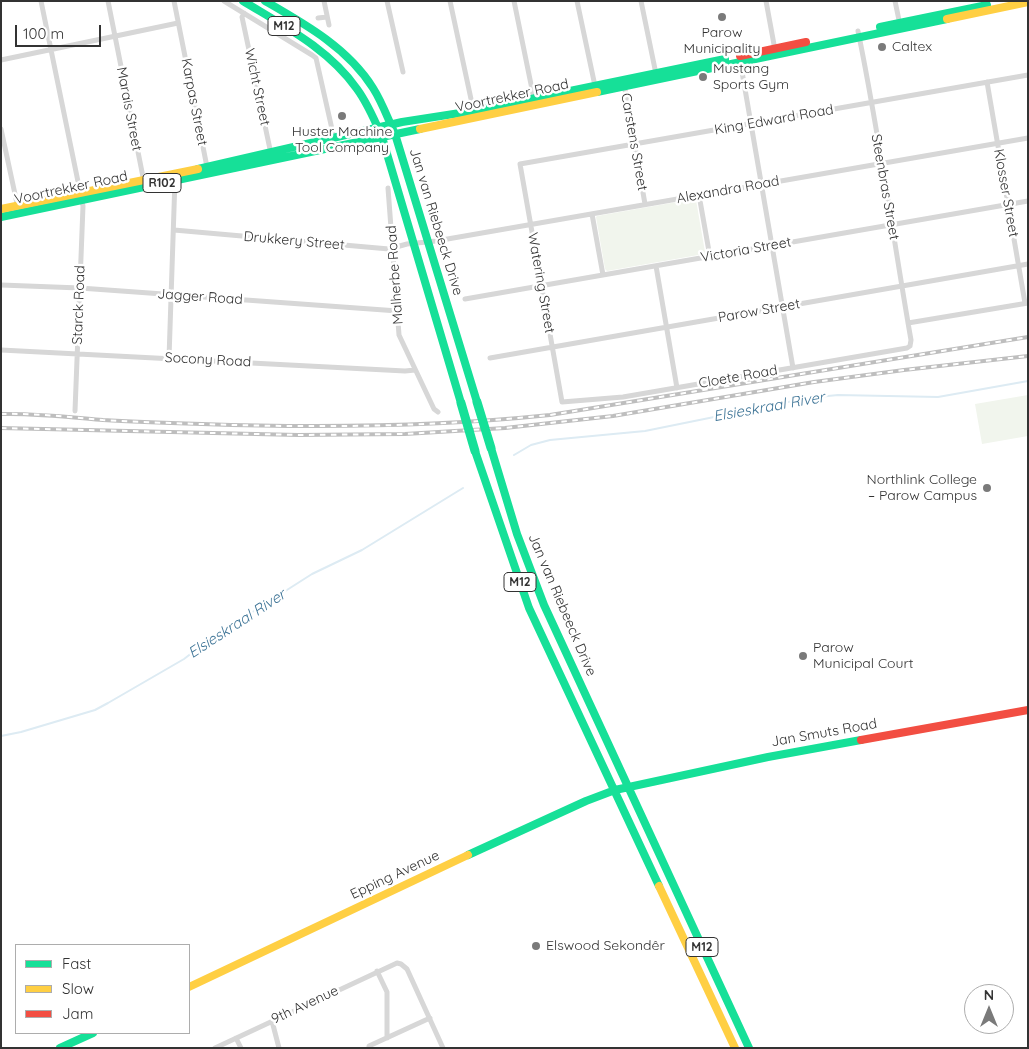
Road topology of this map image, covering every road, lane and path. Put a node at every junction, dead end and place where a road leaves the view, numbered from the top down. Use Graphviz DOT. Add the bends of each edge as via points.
graph roads {
  1 [pos="42,1"];
  2 [pos="108,1"];
  3 [pos="174,1"];
  4 [pos="224,1"];
  5 [pos="243,1"];
  6 [pos="265,1"];
  7 [pos="324,1"];
  8 [pos="387,1"];
  9 [pos="450,1"];
  10 [pos="514,1"];
  11 [pos="577,1"];
  12 [pos="641,1"];
  13 [pos="766,1"];
  14 [pos="895,1"];
  15 [pos="1004,1"];
  16 [pos="1024,2"];
  17 [pos="244,13"];
  18 [pos="327,17"];
  19 [pos="318,18"];
  20 [pos="178,23"];
  21 [pos="328,25"];
  22 [pos="900,26"];
  23 [pos="859,34"];
  24 [pos="115,36"];
  25 [pos="51,49"];
  26 [pos="776,52"];
  27 [pos="740,59"];
  28 [pos="1,60"];
  29 [pos="403,72"];
  30 [pos="1028,75"];
  31 [pos="657,77"];
  32 [pos="988,82"];
  33 [pos="624,83"];
  34 [pos="596,89"];
  35 [pos="535,102"];
  36 [pos="871,103"];
  37 [pos="474,115"];
  38 [pos="751,124"];
  39 [pos="391,125"];
  40 [pos="440,125"];
  41 [pos="1,129"];
  42 [pos="381,133"];
  43 [pos="395,134"];
  44 [pos="334,138"];
  45 [pos="1028,138"];
  46 [pos="998,143"];
  47 [pos="634,144"];
  48 [pos="271,156"];
  49 [pos="403,160"];
  50 [pos="520,164"];
  51 [pos="881,164"];
  52 [pos="208,170"];
  53 [pos="175,177"];
  54 [pos="144,183"];
  55 [pos="762,184"];
  56 [pos="388,188"];
  57 [pos="699,195"];
  58 [pos="81,196"];
  59 [pos="1028,201"];
  60 [pos="645,204"];
  61 [pos="1008,204"];
  62 [pos="1,209"];
  63 [pos="18,210"];
  64 [pos="592,214"];
  65 [pos="1,217"];
  66 [pos="531,224"];
  67 [pos="891,225"];
  68 [pos="174,230"];
  69 [pos="428,242"];
  70 [pos="413,243"];
  71 [pos="773,246"];
  72 [pos="393,248"];
  73 [pos="710,257"];
  74 [pos="1028,264"];
  75 [pos="656,266"];
  76 [pos="1019,266"];
  77 [pos="603,275"];
  78 [pos="1,285"];
  79 [pos="542,286"];
  80 [pos="902,286"];
  81 [pos="80,288"];
  82 [pos="171,295"];
  83 [pos="465,299"];
  84 [pos="1027,303"];
  85 [pos="783,307"];
  86 [pos="398,312"];
  87 [pos="908,323"];
  88 [pos="666,327"];
  89 [pos="911,344"];
  90 [pos="552,347"];
  91 [pos="1,350"];
  92 [pos="77,353"];
  93 [pos="169,358"];
  94 [pos="490,358"];
  95 [pos="794,368"];
  96 [pos="415,370"];
  97 [pos="677,388"];
  98 [pos="562,402"];
  99 [pos="74,411"];
  100 [pos="438,412"];
  101 [pos="1028,710"];
  102 [pos="627,787"];
  103 [pos="615,790"];
  104 [pos="377,971"];
  105 [pos="190,988"];
  106 [pos="430,1018"];
  107 [pos="272,1021"];
  108 [pos="92,1034"];
  109 [pos="236,1038"];
  110 [pos="387,1038"];
  111 [pos="80,1044"];
  112 [pos="369,1047"];
  113 [pos="60,1048"];
  114 [pos="215,1048"];
  115 [pos="240,1048"];
  116 [pos="279,1048"];
  117 [pos="443,1048"];
  118 [pos="735,1048"];
  119 [pos="750,1048"];
  1 -- 25 [label="street, Starck Road"];
  2 -- 24 [label="street, Marais Street"];
  3 -- 20 [label="street, Karpas Street"];
  4 -- 17 [label="street"];
  5 -- 42 [label="main road, M12" via="295,32 334,61 364,97"];
  6 -- 39 [label="main road, M12" via="324,37 345,56 372,86"];
  7 -- 18 [label="street"];
  8 -- 29 [label="street"];
  9 -- 37 [label="street"];
  10 -- 35 [label="street"];
  11 -- 34 [label="street"];
  12 -- 31 [label="street"];
  13 -- 26 [label="street"];
  14 -- 22 [label="street"];
  15 -- 22 [label="main road, Voortrekker Road / R102"];
  16 -- 22 [label="main road, Voortrekker Road / R102"];
  17 -- 44 [label="street" via="316,58"];
  17 -- 48 [label="street, Wicht Street" via="242,17"];
  18 -- 19 [label="street"];
  18 -- 21 [label="street"];
  20 -- 24 [label="street"];
  20 -- 52 [label="street, Karpas Street"];
  22 -- 23 [label="main road, Voortrekker Road / R102"];
  23 -- 26 [label="main road, Voortrekker Road / R102"];
  23 -- 36 [label="street, Steenbras Street"];
  24 -- 25 [label="street"];
  24 -- 54 [label="street, Marais Street"];
  25 -- 28 [label="street"];
  25 -- 58 [label="street, Starck Road"];
  26 -- 27 [label="main road, Voortrekker Road / R102"];
  27 -- 31 [label="main road, Voortrekker Road / R102"];
  27 -- 38 [label="street"];
  30 -- 32 [label="street, King Edward Road"];
  31 -- 33 [label="main road, Voortrekker Road / R102"];
  32 -- 36 [label="street, King Edward Road"];
  32 -- 46 [label="street, Klosser Street"];
  33 -- 34 [label="main road, Voortrekker Road / R102"];
  33 -- 47 [label="street, Carstens Street"];
  34 -- 35 [label="main road, Voortrekker Road / R102"];
  35 -- 37 [label="main road, Voortrekker Road / R102"];
  36 -- 38 [label="street, King Edward Road"];
  36 -- 51 [label="street, Steenbras Street"];
  37 -- 39 [label="main road, Voortrekker Road / R102"];
  37 -- 40 [label="main road, Voortrekker Road / R102"];
  38 -- 47 [label="street, King Edward Road"];
  38 -- 55 [label="street"];
  39 -- 42 [label="main road, Voortrekker Road / R102"];
  39 -- 43 [label="main road, Jan van Riebeeck Drive / M12"];
  40 -- 43 [label="main road, Voortrekker Road / R102"];
  40 -- 49 [label="main road" via="407,137"];
  41 -- 63 [label="street"];
  42 -- 43 [label="main road, Voortrekker Road / R102"];
  42 -- 44 [label="main road, Voortrekker Road / R102"];
  42 -- 48 [label="main road, Voortrekker Road / R102"];
  42 -- 70 [label="main road, Jan van Riebeeck Drive / M12"];
  43 -- 49 [label="main road, Jan van Riebeeck Drive / M12"];
  44 -- 48 [label="main road, Voortrekker Road / R102"];
  45 -- 46 [label="street, Alexandra Road"];
  46 -- 51 [label="street, Alexandra Road"];
  46 -- 61 [label="street, Klosser Street"];
  47 -- 50 [label="street, King Edward Road"];
  47 -- 60 [label="street, Carstens Street"];
  48 -- 52 [label="main road, Voortrekker Road / R102"];
  49 -- 69 [label="main road, Jan van Riebeeck Drive / M12"];
  50 -- 66 [label="street, Watering Street"];
  51 -- 55 [label="street, Alexandra Road"];
  51 -- 67 [label="street, Steenbras Street"];
  52 -- 53 [label="main road, Voortrekker Road / R102"];
  53 -- 54 [label="main road, Voortrekker Road / R102"];
  53 -- 68 [label="street"];
  54 -- 58 [label="main road, Voortrekker Road / R102"];
  55 -- 57 [label="street, Alexandra Road"];
  55 -- 71 [label="street"];
  56 -- 72 [label="street, Malherbe Road"];
  57 -- 60 [label="street, Alexandra Road"];
  57 -- 73 [label="street"];
  58 -- 63 [label="main road, Voortrekker Road / R102"];
  58 -- 81 [label="street, Starck Road"];
  59 -- 61 [label="street, Victoria Street"];
  60 -- 64 [label="street, Alexandra Road"];
  61 -- 67 [label="street, Victoria Street"];
  61 -- 76 [label="street, Klosser Street"];
  62 -- 63 [label="main road, Voortrekker Road / R102"];
  63 -- 65 [label="main road, Voortrekker Road / R102"];
  64 -- 66 [label="street, Alexandra Road"];
  64 -- 77 [label="street"];
  66 -- 69 [label="street, Alexandra Road"];
  66 -- 79 [label="street, Watering Street"];
  67 -- 71 [label="street, Victoria Street"];
  67 -- 80 [label="street, Steenbras Street"];
  68 -- 72 [label="street, Drukkery Street"];
  68 -- 82 [label="street"];
  69 -- 70 [label="street, Alexandra Road"];
  69 -- 102 [label="main road, Jan van Riebeeck Drive / M12, bridge" via="517,534 544,604"];
  70 -- 72 [label="street, Drukkery Street"];
  70 -- 103 [label="main road, Jan van Riebeeck Drive / M12, bridge" via="475,451 529,608"];
  71 -- 73 [label="street, Victoria Street"];
  71 -- 85 [label="street"];
  72 -- 86 [label="street, Malherbe Road"];
  73 -- 75 [label="street, Victoria Street"];
  74 -- 76 [label="street, Parow Street"];
  75 -- 77 [label="street, Victoria Street"];
  75 -- 88 [label="street"];
  76 -- 80 [label="street, Parow Street"];
  76 -- 84 [label="street, Klosser Street"];
  77 -- 79 [label="street, Victoria Street"];
  78 -- 81 [label="street, Jagger Road"];
  79 -- 83 [label="street, Victoria Street"];
  79 -- 90 [label="street, Watering Street"];
  80 -- 85 [label="street, Parow Street"];
  80 -- 87 [label="street, Steenbras Street"];
  81 -- 82 [label="street, Jagger Road"];
  81 -- 92 [label="street, Starck Road"];
  82 -- 86 [label="street, Jagger Road"];
  82 -- 93 [label="street"];
  84 -- 87 [label="street"];
  85 -- 88 [label="street, Parow Street"];
  85 -- 95 [label="street"];
  86 -- 96 [label="street, Malherbe Road" via="399,335"];
  87 -- 89 [label="street, Steenbras Street"];
  88 -- 90 [label="street, Parow Street"];
  88 -- 97 [label="street"];
  89 -- 95 [label="street, Cloete Road" via="907,348"];
  90 -- 94 [label="street, Parow Street"];
  90 -- 98 [label="street, Watering Street"];
  91 -- 92 [label="street, Socony Road"];
  92 -- 93 [label="street, Socony Road"];
  92 -- 99 [label="street, Starck Road"];
  93 -- 96 [label="street, Socony Road"];
  95 -- 97 [label="street, Cloete Road"];
  96 -- 100 [label="street, Malherbe Road"];
  97 -- 98 [label="street, Cloete Road"];
  101 -- 102 [label="main road, Jan Smuts Road" via="775,756"];
  102 -- 103 [label="main road, Jan Smuts Road"];
  102 -- 119 [label="main road, Jan van Riebeeck Drive / M12"];
  103 -- 105 [label="main road, Epping Avenue" via="525,829"];
  103 -- 118 [label="main road, Jan van Riebeeck Drive / M12"];
  104 -- 106 [label="street, 9th Avenue" via="402,964"];
  104 -- 107 [label="street, 9th Avenue"];
  104 -- 110 [label="street" via="387,992"];
  106 -- 110 [label="street"];
  106 -- 117 [label="street"];
  107 -- 109 [label="street, 9th Avenue"];
  107 -- 116 [label="street"];
  108 -- 111 [label="main road"];
  109 -- 114 [label="street, 9th Avenue"];
  109 -- 115 [label="street"];
  110 -- 112 [label="street"];
  111 -- 113 [label="main road"];
}
